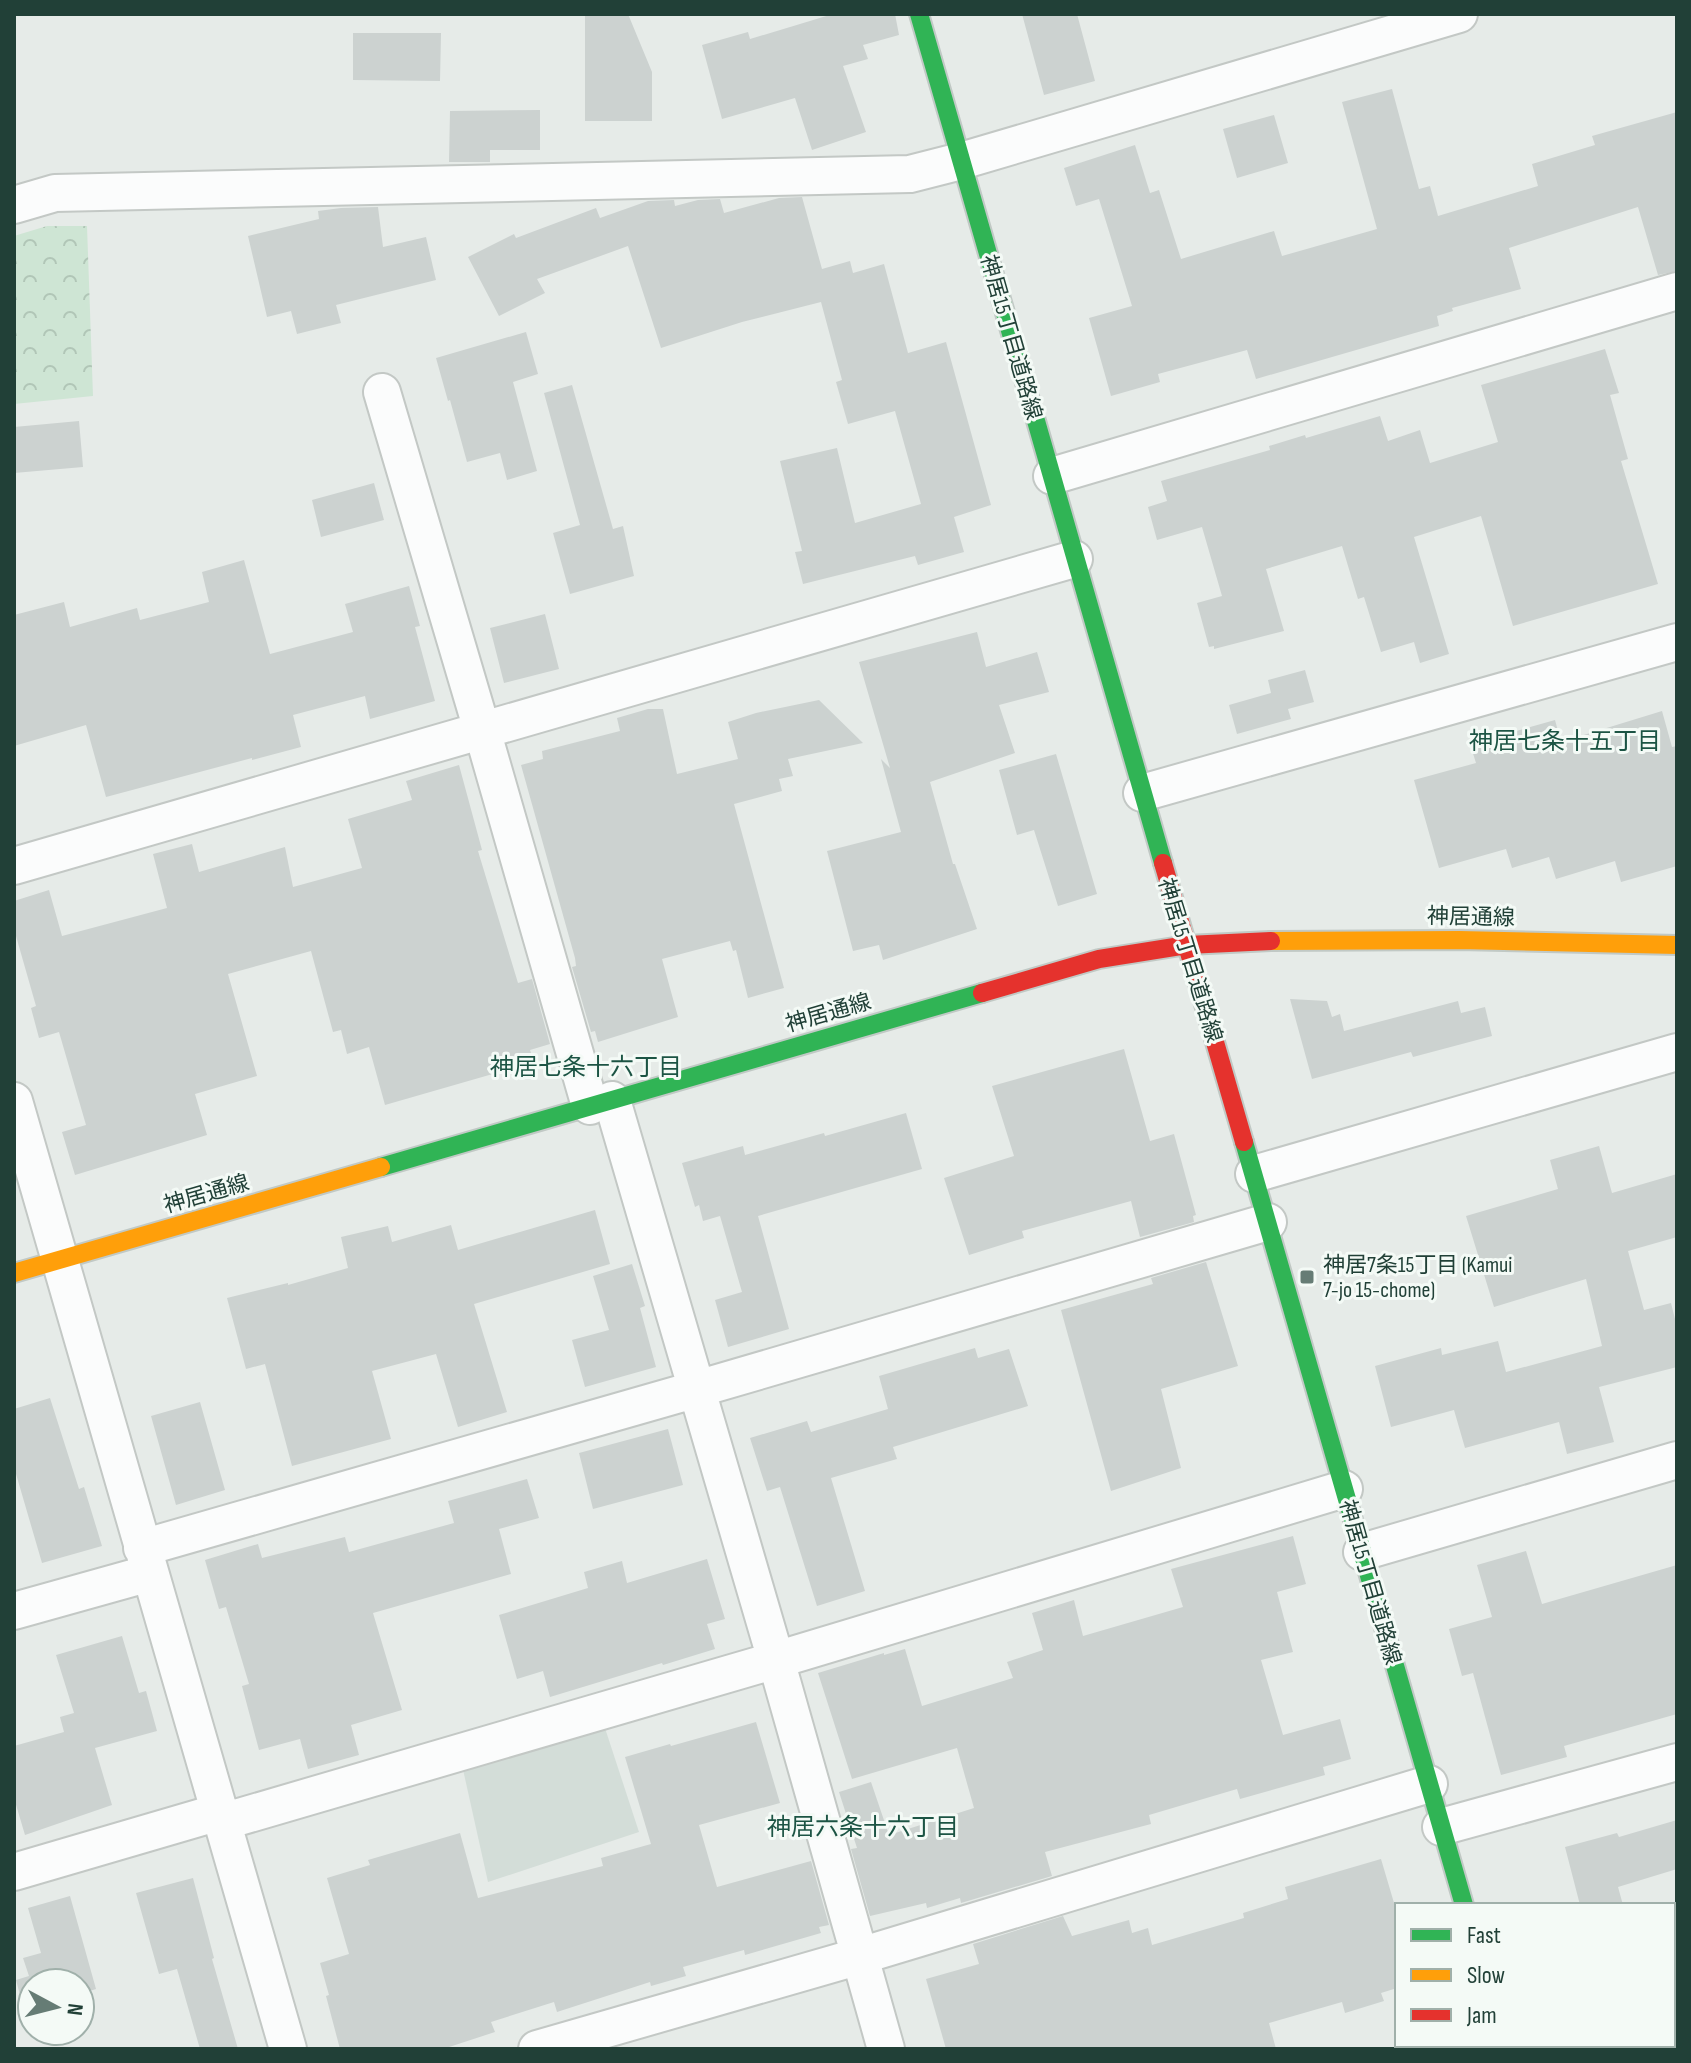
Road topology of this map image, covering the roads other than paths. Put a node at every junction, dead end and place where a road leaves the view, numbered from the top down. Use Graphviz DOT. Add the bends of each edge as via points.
graph roads {
  1 [pos="919,14"];
  2 [pos="1459,14"];
  3 [pos="961,161"];
  4 [pos="14,205"];
  5 [pos="1677,291"];
  6 [pos="382,392"];
  7 [pos="1052,476"];
  8 [pos="1074,559"];
  9 [pos="1677,642"];
  10 [pos="482,730"];
  11 [pos="1142,793"];
  12 [pos="14,866"];
  13 [pos="1187,945"];
  14 [pos="1677,945"];
  15 [pos="1677,1052"];
  16 [pos="14,1101"];
  17 [pos="601,1103"];
  18 [pos="1254,1174"];
  19 [pos="1268,1222"];
  20 [pos="59,1260"];
  21 [pos="14,1273"];
  22 [pos="697,1389"];
  23 [pos="1677,1460"];
  24 [pos="1344,1489"];
  25 [pos="1362,1552"];
  26 [pos="146,1560"];
  27 [pos="14,1611"];
  28 [pos="776,1660"];
  29 [pos="1677,1762"];
  30 [pos="1429,1784"];
  31 [pos="221,1817"];
  32 [pos="1441,1827"];
  33 [pos="14,1872"];
  34 [pos="1463,1903"];
  35 [pos="860,1956"];
  36 [pos="288,2049"];
  37 [pos="537,2049"];
  38 [pos="886,2049"];
  1 -- 3 [label="street, 神居15丁目道路線"];
  2 -- 3 [label="street"];
  3 -- 4 [label="street" via="910,174 55,193"];
  3 -- 7 [label="street, 神居15丁目道路線"];
  5 -- 7 [label="street"];
  6 -- 10 [label="street"];
  7 -- 8 [label="street, 神居15丁目道路線"];
  8 -- 10 [label="street"];
  8 -- 11 [label="street, 神居15丁目道路線"];
  9 -- 11 [label="street"];
  10 -- 12 [label="street"];
  10 -- 17 [label="street"];
  11 -- 13 [label="street, 神居15丁目道路線"];
  13 -- 14 [label="street, 神居通線" via="1315,939"];
  13 -- 17 [label="street, 神居通線" via="1099,959"];
  13 -- 18 [label="street, 神居15丁目道路線"];
  15 -- 18 [label="street"];
  16 -- 20 [label="street"];
  17 -- 20 [label="street, 神居通線"];
  17 -- 22 [label="street"];
  18 -- 19 [label="street, 神居15丁目道路線"];
  19 -- 22 [label="street"];
  19 -- 24 [label="street, 神居15丁目道路線"];
  20 -- 21 [label="street, 神居通線"];
  20 -- 26 [label="street"];
  22 -- 26 [label="street"];
  22 -- 28 [label="street"];
  23 -- 25 [label="street"];
  24 -- 25 [label="street, 神居15丁目道路線"];
  24 -- 28 [label="street"];
  25 -- 30 [label="street, 神居15丁目道路線"];
  26 -- 27 [label="street"];
  26 -- 31 [label="street"];
  28 -- 31 [label="street"];
  28 -- 35 [label="street"];
  29 -- 32 [label="street"];
  30 -- 32 [label="street, 神居15丁目道路線"];
  30 -- 35 [label="street"];
  31 -- 33 [label="street"];
  31 -- 36 [label="street"];
  32 -- 34 [label="street, 神居15丁目道路線"];
  35 -- 37 [label="street"];
  35 -- 38 [label="street"];
}
